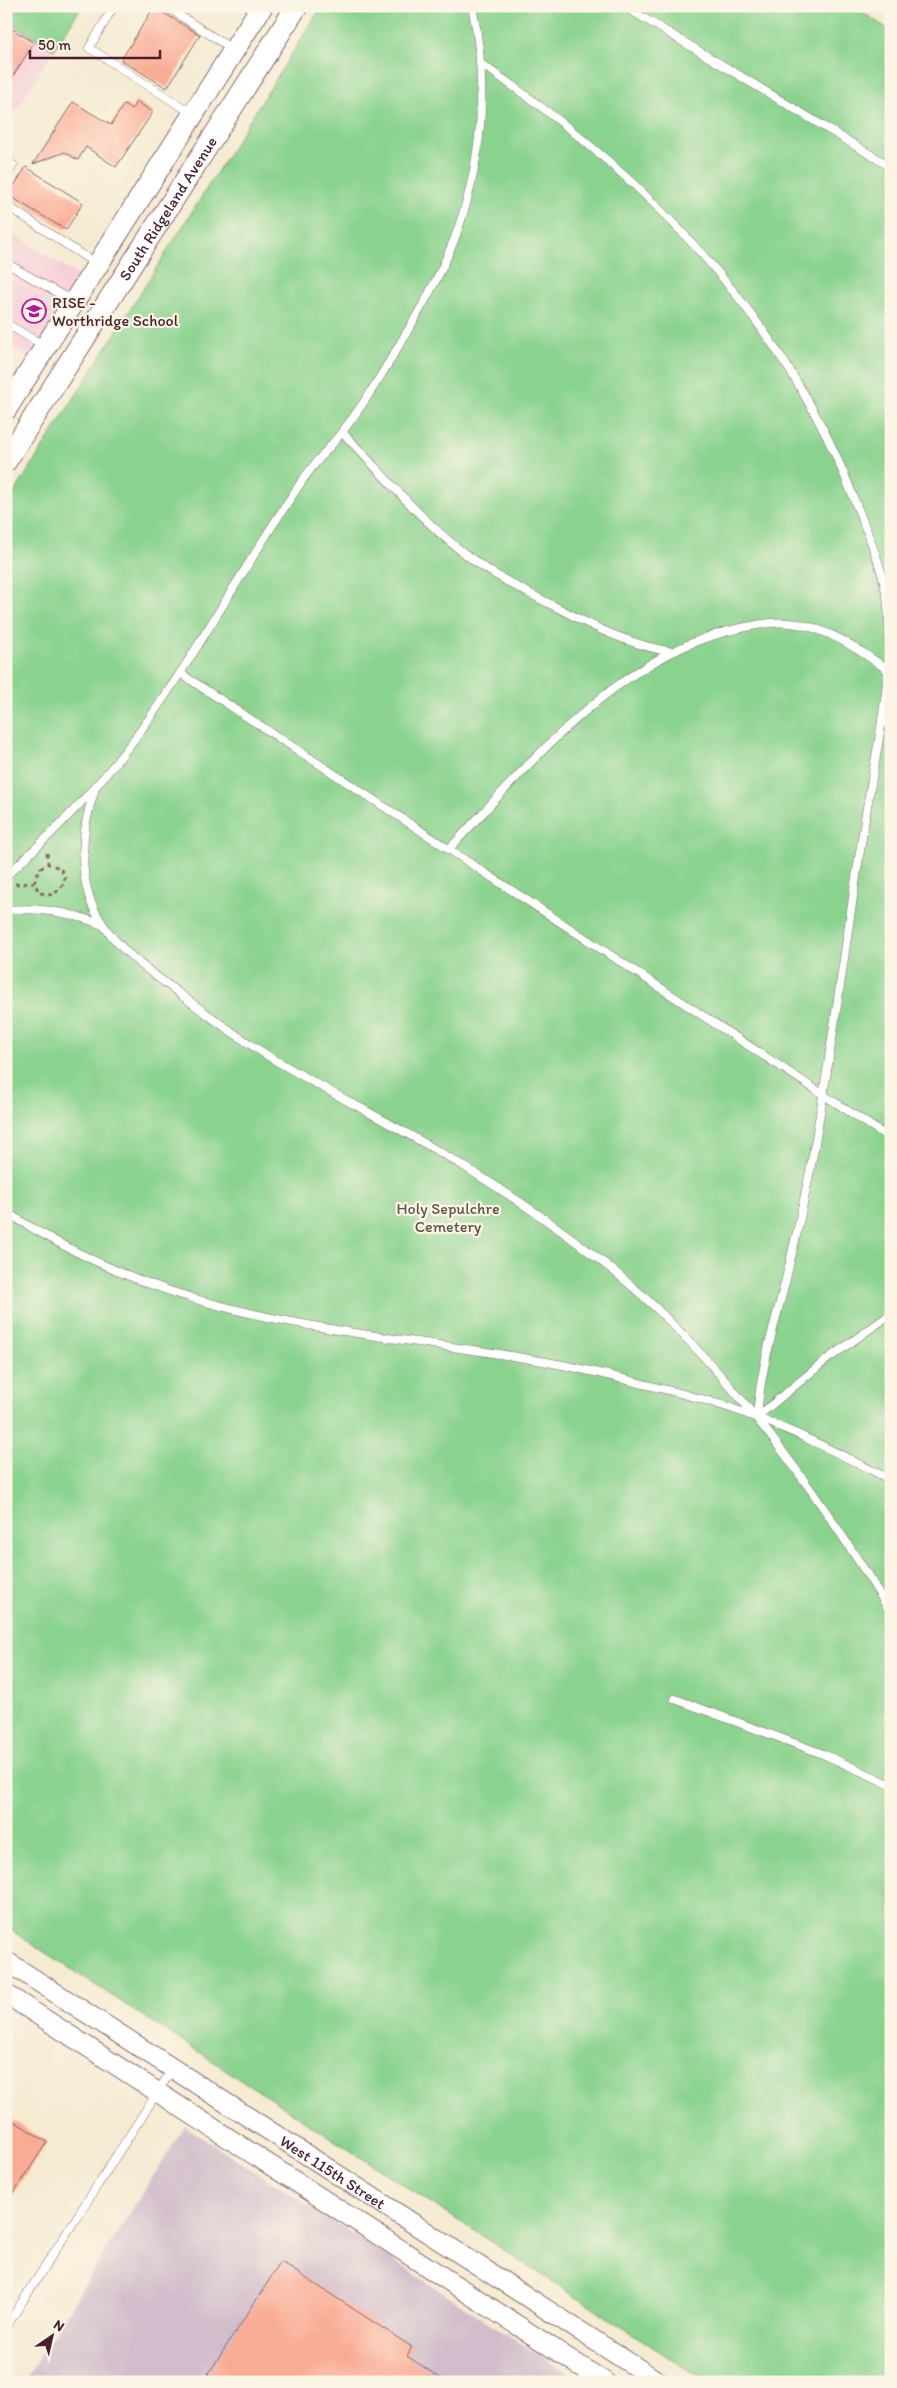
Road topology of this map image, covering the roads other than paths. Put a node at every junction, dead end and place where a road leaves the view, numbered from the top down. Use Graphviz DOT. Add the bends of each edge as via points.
graph roads {
  1 [pos="114,6"];
  2 [pos="165,6"];
  3 [pos="262,6"];
  4 [pos="297,6"];
  5 [pos="472,6"];
  6 [pos="624,6"];
  7 [pos="234,51"];
  8 [pos="481,64"];
  9 [pos="193,114"];
  10 [pos="13,165"];
  11 [pos="891,167"];
  12 [pos="6,177"];
  13 [pos="6,205"];
  14 [pos="6,263"];
  15 [pos="98,265"];
  16 [pos="74,302"];
  17 [pos="6,323"];
  18 [pos="46,345"];
  19 [pos="6,408"];
  20 [pos="342,432"];
  21 [pos="6,461"];
  22 [pos="672,652"];
  23 [pos="890,669"];
  24 [pos="180,673"];
  25 [pos="887,718"];
  26 [pos="891,727"];
  27 [pos="96,786"];
  28 [pos="449,849"];
  29 [pos="6,876"];
  30 [pos="6,910"];
  31 [pos="103,925"];
  32 [pos="823,1094"];
  33 [pos="891,1138"];
  34 [pos="6,1212"];
  35 [pos="891,1314"];
  36 [pos="757,1417"];
  37 [pos="891,1480"];
  38 [pos="891,1613"];
  39 [pos="675,1699"];
  40 [pos="891,1785"];
  41 [pos="6,1960"];
  42 [pos="6,1994"];
  43 [pos="173,2068"];
  44 [pos="157,2092"];
  45 [pos="6,2327"];
  46 [pos="605,2382"];
  47 [pos="659,2382"];
  1 -- 9 [label="lane" via="89,48"];
  2 -- 7 [label="lane"];
  3 -- 7 [label="main road, South Ridgeland Avenue"];
  4 -- 21 [label="main road, South Ridgeland Avenue"];
  5 -- 8 [label="lane"];
  6 -- 11 [label="lane"];
  7 -- 9 [label="main road, South Ridgeland Avenue"];
  8 -- 20 [label="lane" via="483,90 478,147 468,196 452,246 422,308"];
  8 -- 23 [label="lane" via="535,100 586,141 673,222 738,298 783,361 829,438 882,573 888,606"];
  9 -- 15 [label="main road, South Ridgeland Avenue"];
  10 -- 12 [label="lane"];
  13 -- 15 [label="lane"];
  14 -- 16 [label="lane"];
  15 -- 16 [label="main road, South Ridgeland Avenue"];
  16 -- 18 [label="main road, South Ridgeland Avenue"];
  17 -- 18 [label="lane"];
  18 -- 19 [label="main road, South Ridgeland Avenue"];
  20 -- 22 [label="lane" via="440,533 478,564 616,637"];
  20 -- 24 [label="lane" via="299,484"];
  22 -- 23 [label="lane" via="731,630 769,622 790,623 832,636"];
  22 -- 28 [label="lane" via="618,686 582,715 521,771"];
  23 -- 25 [label="lane"];
  24 -- 27 [label="lane"];
  24 -- 28 [label="lane"];
  25 -- 26 [label="lane"];
  25 -- 32 [label="lane" via="868,797"];
  27 -- 29 [label="lane"];
  27 -- 31 [label="lane" via="86,822 84,875"];
  28 -- 32 [label="lane"];
  30 -- 31 [label="lane" via="67,914"];
  31 -- 36 [label="lane" via="147,969 228,1030 471,1171 613,1271 692,1344"];
  32 -- 33 [label="lane"];
  32 -- 36 [label="lane" via="796,1234 763,1367"];
  34 -- 36 [label="lane" via="109,1268 228,1308 316,1326 592,1371 708,1400"];
  35 -- 36 [label="lane" via="826,1360"];
  36 -- 37 [label="lane"];
  36 -- 38 [label="lane" via="839,1530"];
  39 -- 40 [label="lane" via="823,1754"];
  41 -- 43 [label="street, West 115th Street"];
  42 -- 44 [label="street, West 115th Street"];
  43 -- 44 [label="lane"];
  43 -- 47 [label="street, West 115th Street"];
  44 -- 45 [label="lane"];
  44 -- 46 [label="street, West 115th Street"];
}
